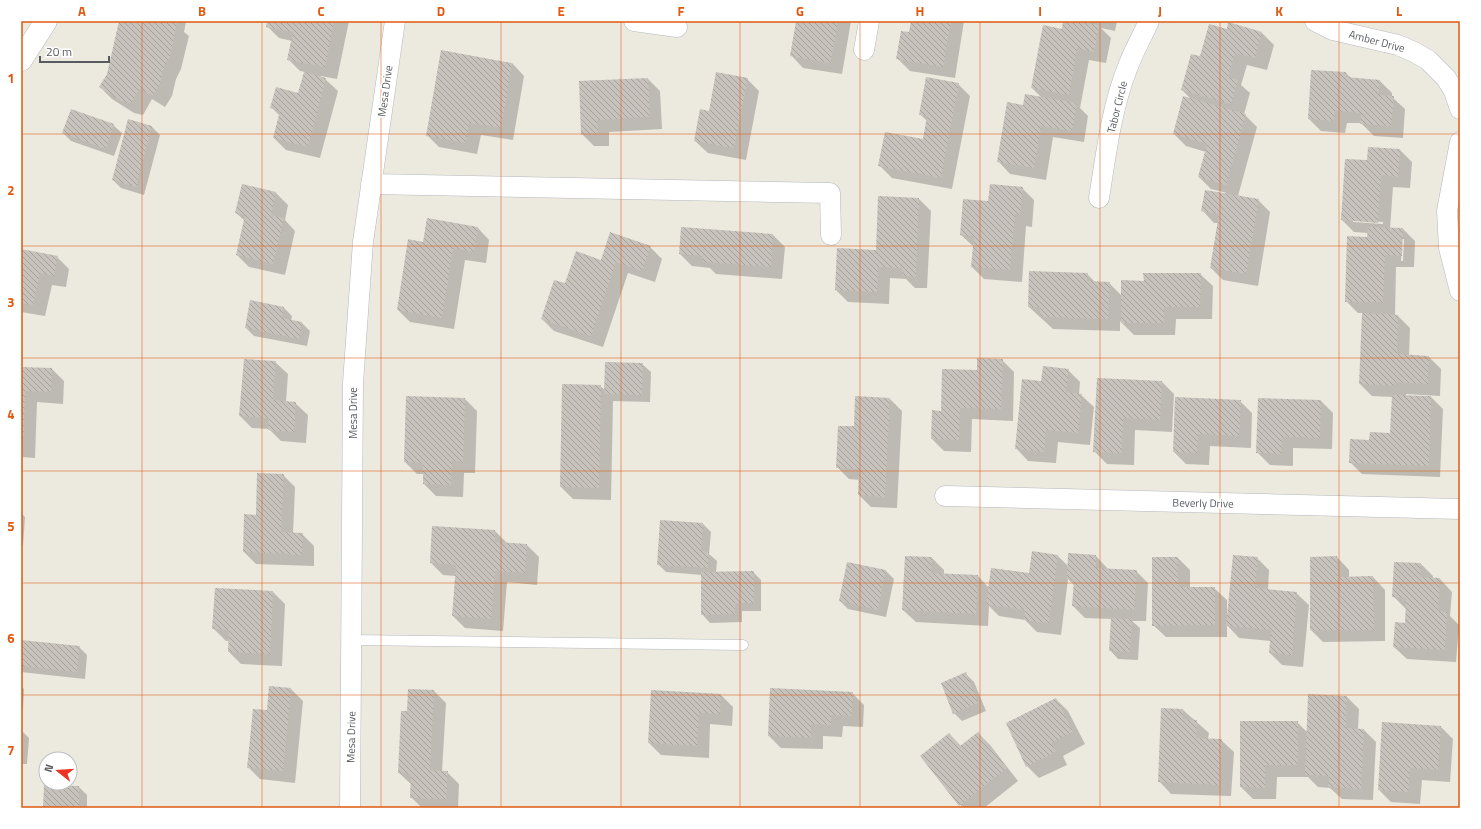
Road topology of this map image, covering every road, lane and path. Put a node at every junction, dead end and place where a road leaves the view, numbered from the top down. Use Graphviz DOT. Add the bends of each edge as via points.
graph roads {
  1 [pos="46,21"];
  2 [pos="395,21"];
  3 [pos="634,21"];
  4 [pos="869,21"];
  5 [pos="1149,21"];
  6 [pos="1315,21"];
  7 [pos="677,27"];
  8 [pos="864,50"];
  9 [pos="21,60"];
  10 [pos="1460,109"];
  11 [pos="1460,142"];
  12 [pos="371,184"];
  13 [pos="1099,198"];
  14 [pos="831,235"];
  15 [pos="1460,291"];
  16 [pos="945,496"];
  17 [pos="1460,509"];
  18 [pos="352,640"];
  19 [pos="743,644"];
  20 [pos="350,808"];
  1 -- 9 [label="street"];
  2 -- 12 [label="street, Mesa Drive"];
  3 -- 7 [label="street"];
  4 -- 8 [label="street"];
  5 -- 13 [label="street, Tabor Circle" via="1127,69 1118,98"];
  6 -- 10 [label="street, Amber Drive" via="1333,30 1398,45 1428,60 1454,90"];
  11 -- 15 [label="street" via="1447,211 1449,248"];
  12 -- 14 [label="street" via="830,192"];
  12 -- 18 [label="street, Mesa Drive" via="363,242 353,383"];
  16 -- 17 [label="street, Beverly Drive"];
  18 -- 19 [label="lane"];
  18 -- 20 [label="street, Mesa Drive"];
}
